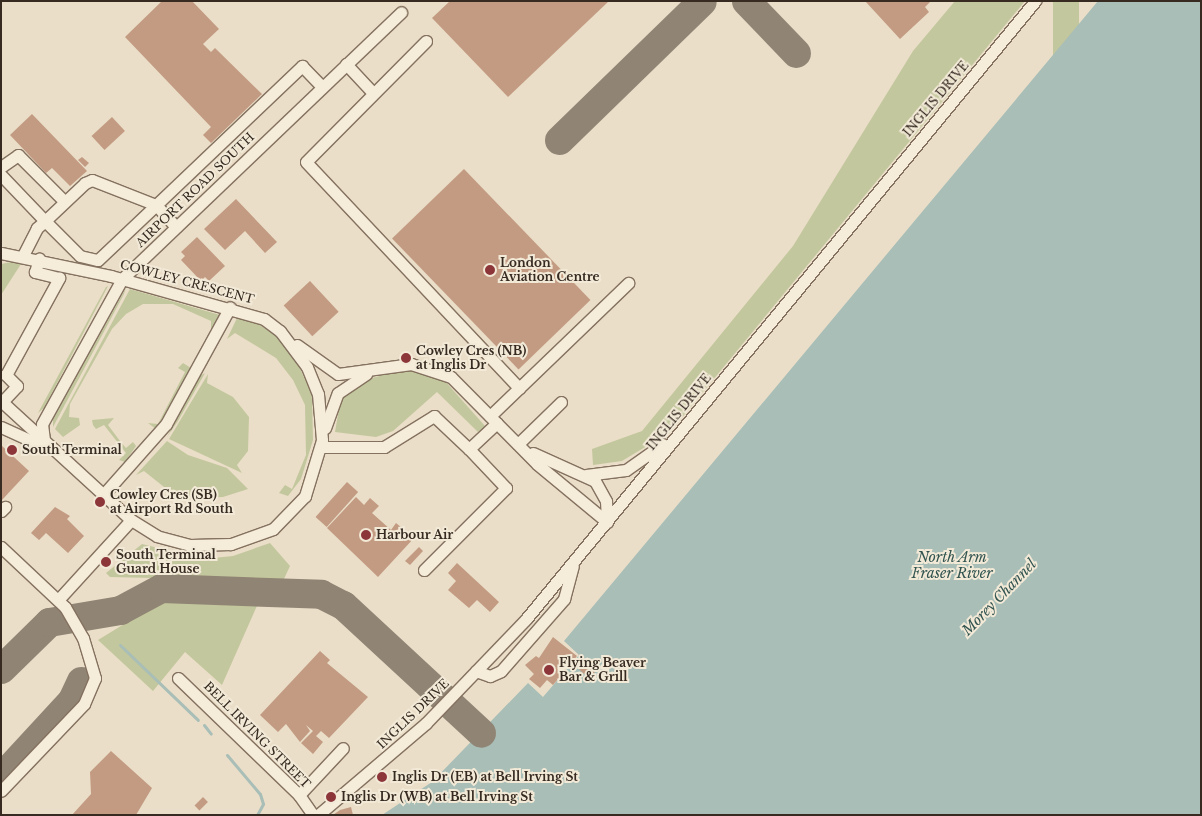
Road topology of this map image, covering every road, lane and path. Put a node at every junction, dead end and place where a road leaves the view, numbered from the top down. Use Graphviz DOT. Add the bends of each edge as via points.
graph roads {
  1 [pos="1035,1"];
  2 [pos="401,12"];
  3 [pos="426,41"];
  4 [pos="346,64"];
  5 [pos="322,87"];
  6 [pos="372,92"];
  7 [pos="1,167"];
  8 [pos="1,175"];
  9 [pos="65,202"];
  10 [pos="156,205"];
  11 [pos="45,221"];
  12 [pos="176,227"];
  13 [pos="1,252"];
  14 [pos="24,254"];
  15 [pos="39,258"];
  16 [pos="122,279"];
  17 [pos="628,283"];
  18 [pos="230,307"];
  19 [pos="280,331"];
  20 [pos="372,371"];
  21 [pos="519,388"];
  22 [pos="2,401"];
  23 [pos="562,402"];
  24 [pos="493,419"];
  25 [pos="1,426"];
  26 [pos="684,427"];
  27 [pos="322,443"];
  28 [pos="48,444"];
  29 [pos="519,445"];
  30 [pos="469,449"];
  31 [pos="60,455"];
  32 [pos="580,474"];
  33 [pos="103,495"];
  34 [pos="131,520"];
  35 [pos="608,522"];
  36 [pos="1,547"];
  37 [pos="573,564"];
  38 [pos="424,570"];
  39 [pos="58,600"];
  40 [pos="476,671"];
  41 [pos="178,678"];
  42 [pos="343,748"];
  43 [pos="1,791"];
  44 [pos="299,795"];
  45 [pos="312,815"];
  46 [pos="318,815"];
  1 -- 26 [label="street, INGLIS DRIVE"];
  2 -- 4 [label="street, AIRPORT ROAD SOUTH"];
  3 -- 6 [label="street"];
  4 -- 5 [label="street, AIRPORT ROAD SOUTH"];
  4 -- 6 [label="street"];
  5 -- 10 [label="street" via="302,66"];
  5 -- 12 [label="street, AIRPORT ROAD SOUTH"];
  6 -- 21 [label="street" via="369,101 306,162"];
  7 -- 9 [label="street" via="18,154"];
  8 -- 11 [label="street"];
  9 -- 10 [label="street" via="84,183 99,179"];
  9 -- 11 [label="street"];
  10 -- 11 [label="street" via="98,260 80,256"];
  10 -- 12 [label="street"];
  11 -- 14 [label="street"];
  12 -- 16 [label="street, AIRPORT ROAD SOUTH"];
  13 -- 14 [label="street, COWLEY CRESCENT"];
  14 -- 15 [label="street, COWLEY CRESCENT"];
  15 -- 16 [label="street, COWLEY CRESCENT"];
  15 -- 22 [label="street" via="36,272 59,278 6,375 17,386"];
  16 -- 18 [label="street, COWLEY CRESCENT"];
  16 -- 28 [label="street, AIRPORT ROAD SOUTH" via="42,424"];
  17 -- 21 [label="street"];
  18 -- 19 [label="street, COWLEY CRESCENT" via="257,315"];
  18 -- 33 [label="street" via="166,424"];
  19 -- 20 [label="street" via="330,371 345,374"];
  19 -- 27 [label="street, COWLEY CRESCENT" via="313,381"];
  20 -- 24 [label="street" via="400,364 432,368 461,385"];
  20 -- 27 [label="street" via="338,393"];
  21 -- 24 [label="street"];
  22 -- 28 [label="street, COWLEY CRESCENT"];
  23 -- 29 [label="street"];
  24 -- 29 [label="street"];
  24 -- 30 [label="street"];
  25 -- 31 [label="street, COWLEY CRESCENT"];
  26 -- 32 [label="street" via="626,470 598,477"];
  26 -- 35 [label="street, INGLIS DRIVE"];
  27 -- 30 [label="street" via="384,447 434,416"];
  27 -- 34 [label="street, COWLEY CRESCENT" via="304,496 283,521 260,536 231,544 190,545 157,536"];
  28 -- 31 [label="street, COWLEY CRESCENT"];
  29 -- 32 [label="street"];
  29 -- 35 [label="street"];
  30 -- 38 [label="street" via="506,488"];
  31 -- 33 [label="street, COWLEY CRESCENT"];
  32 -- 35 [label="street" via="595,481 603,492"];
  33 -- 34 [label="street, COWLEY CRESCENT"];
  34 -- 39 [label="street"];
  35 -- 37 [label="street, INGLIS DRIVE"];
  36 -- 39 [label="street"];
  37 -- 40 [label="street, INGLIS DRIVE"];
  37 -- 40 [label="street" via="564,599 554,614 502,671 490,676"];
  39 -- 43 [label="street" via="90,654 95,671 93,690"];
  40 -- 46 [label="street, INGLIS DRIVE" via="426,723"];
  41 -- 44 [label="street, BELL IRVING STREET"];
  42 -- 44 [label="street"];
  44 -- 45 [label="street, BELL IRVING STREET"];
}
